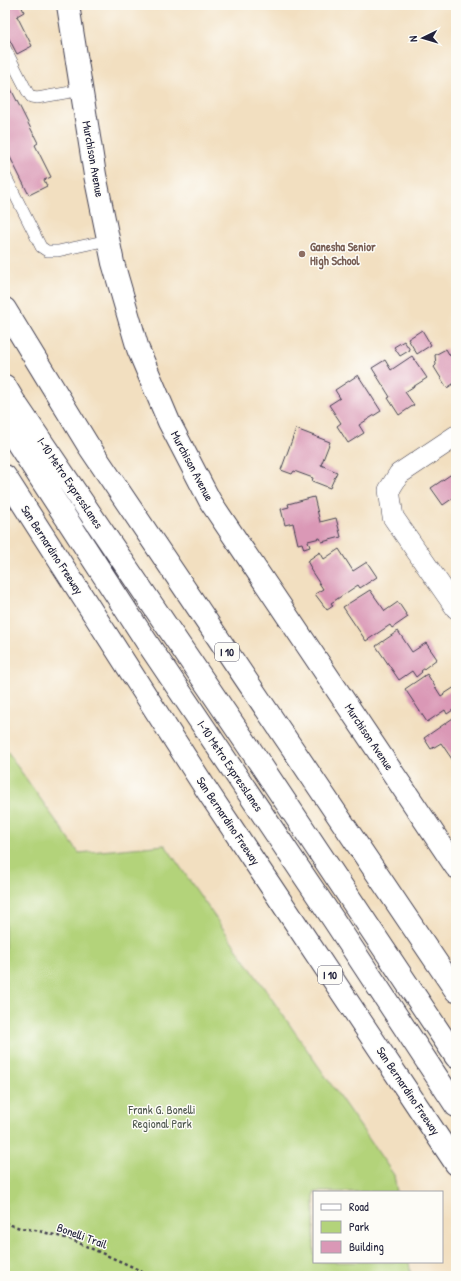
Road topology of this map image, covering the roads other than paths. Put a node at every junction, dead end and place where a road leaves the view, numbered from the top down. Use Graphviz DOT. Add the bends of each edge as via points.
graph roads {
  1 [pos="68,5"];
  2 [pos="5,48"];
  3 [pos="82,90"];
  4 [pos="5,174"];
  5 [pos="108,240"];
  6 [pos="5,309"];
  7 [pos="5,386"];
  8 [pos="5,424"];
  9 [pos="456,436"];
  10 [pos="5,476"];
  11 [pos="456,608"];
  12 [pos="456,867"];
  13 [pos="456,991"];
  14 [pos="456,1057"];
  15 [pos="456,1106"];
  16 [pos="456,1164"];
  1 -- 3 [label="main road, Murchison Avenue"];
  2 -- 3 [label="lane" via="31,97"];
  3 -- 5 [label="main road, Murchison Avenue"];
  4 -- 5 [label="lane" via="41,247 47,251"];
  5 -- 12 [label="main road, Murchison Avenue" via="112,263 138,349 169,422 210,501"];
  6 -- 13 [label="main road, I 10" via="88,445"];
  7 -- 14 [label="main road, I-10 Metro ExpressLanes"];
  8 -- 15 [label="main road, I-10 Metro ExpressLanes" via="142,635"];
  9 -- 11 [label="street" via="399,474 389,490 393,517"];
  10 -- 16 [label="main road, San Bernardino Freeway / I 10" via="204,786"];
}
